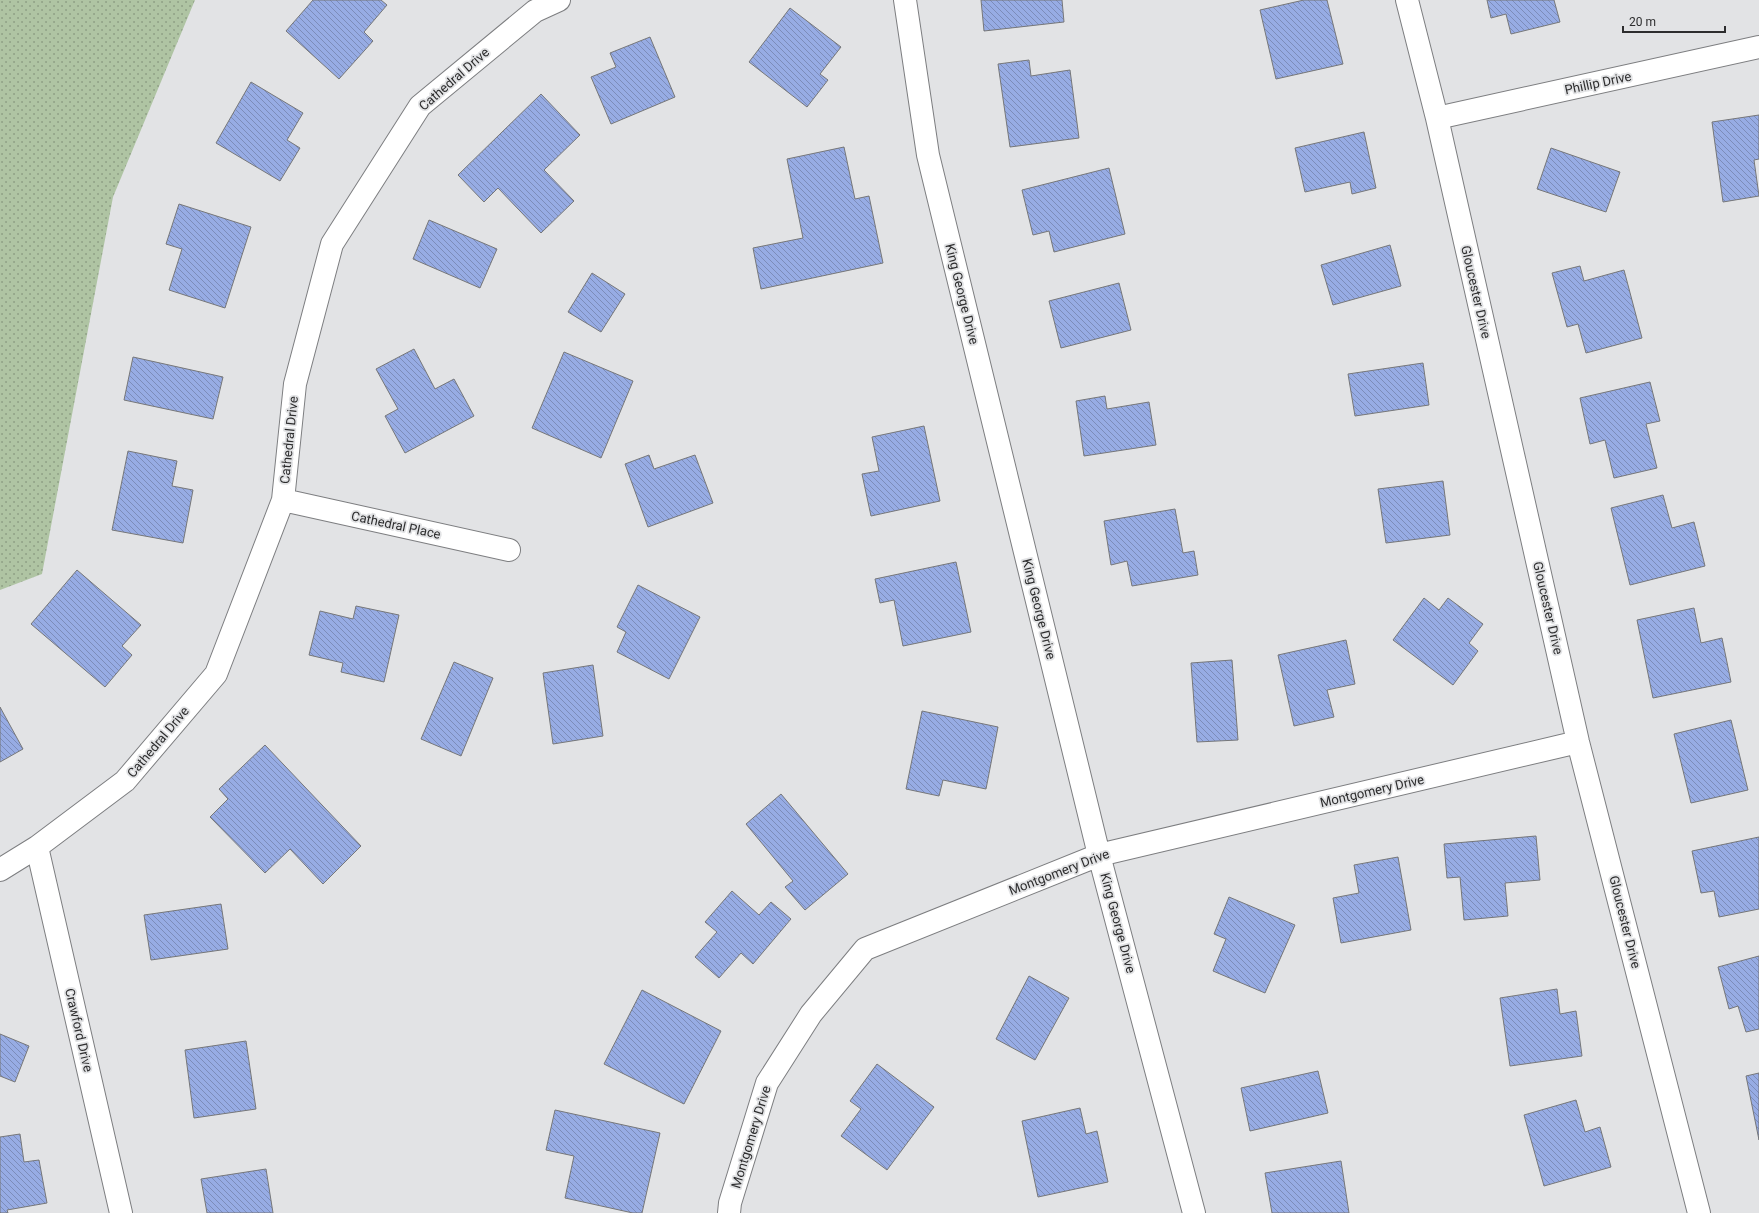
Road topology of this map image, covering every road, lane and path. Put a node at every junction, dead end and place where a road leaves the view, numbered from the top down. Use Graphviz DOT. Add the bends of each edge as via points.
graph roads {
  1 [pos="559,0"];
  2 [pos="905,0"];
  3 [pos="1407,0"];
  4 [pos="1759,47"];
  5 [pos="1437,118"];
  6 [pos="283,500"];
  7 [pos="509,550"];
  8 [pos="1578,742"];
  9 [pos="38,847"];
  10 [pos="1099,854"];
  11 [pos="0,870"];
  12 [pos="121,1213"];
  13 [pos="729,1213"];
  14 [pos="1194,1213"];
  15 [pos="1699,1213"];
  1 -- 6 [label="street, Cathedral Drive" via="536,11 420,106 332,244 295,384"];
  2 -- 10 [label="street, King George Drive" via="928,155"];
  3 -- 5 [label="street, Gloucester Drive"];
  4 -- 5 [label="street, Phillip Drive"];
  5 -- 8 [label="street, Gloucester Drive"];
  6 -- 7 [label="street, Cathedral Place"];
  6 -- 9 [label="street, Cathedral Drive" via="216,674 125,781"];
  8 -- 10 [label="street, Montgomery Drive"];
  8 -- 15 [label="street, Gloucester Drive"];
  9 -- 11 [label="street, Cathedral Drive"];
  9 -- 12 [label="street, Crawford Drive"];
  10 -- 13 [label="street, Montgomery Drive" via="864,948 811,1014 767,1083"];
  10 -- 14 [label="street, King George Drive"];
}
